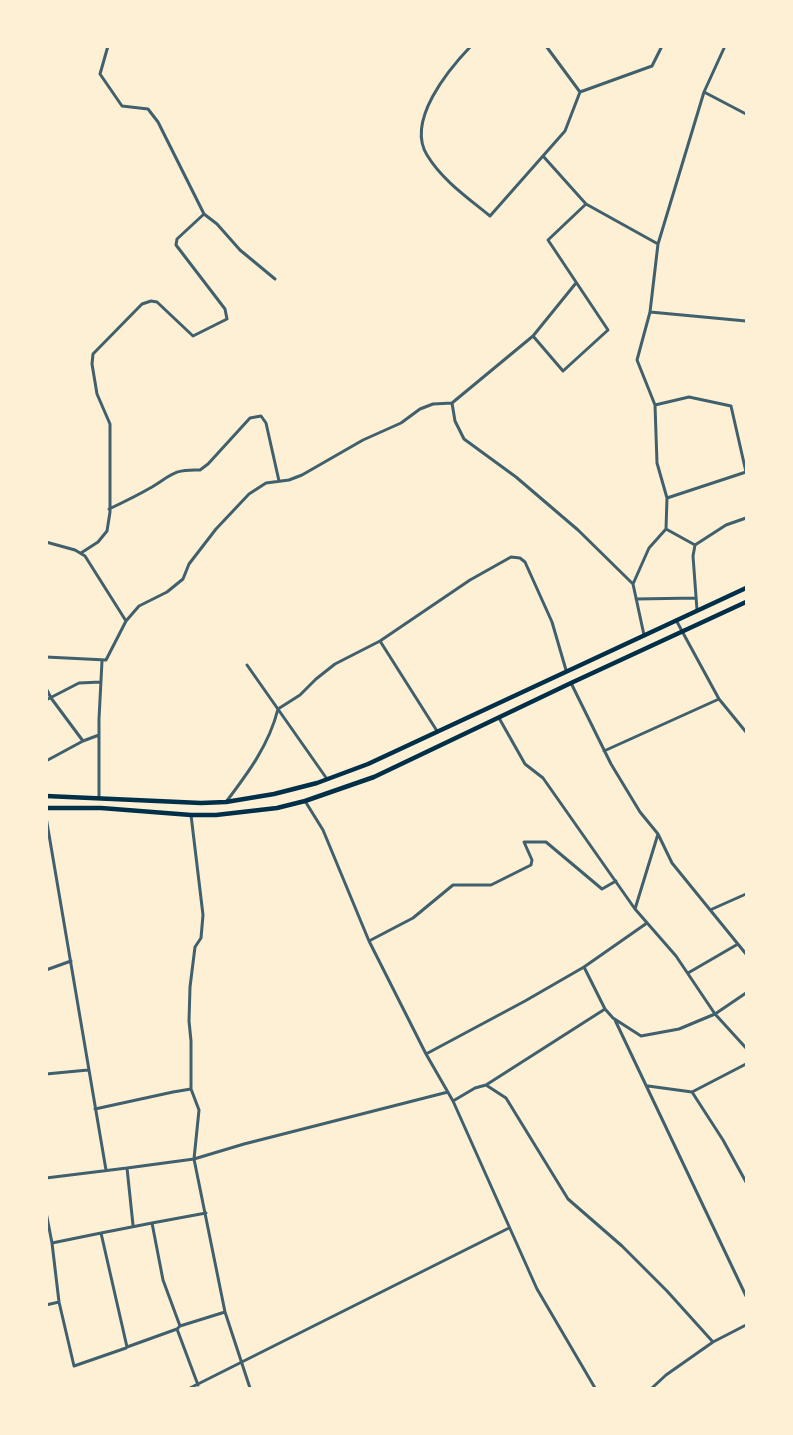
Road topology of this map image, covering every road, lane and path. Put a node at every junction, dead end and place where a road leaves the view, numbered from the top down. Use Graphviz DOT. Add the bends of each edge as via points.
graph roads {
  1 [pos="108,46"];
  2 [pos="471,46"];
  3 [pos="546,46"];
  4 [pos="662,46"];
  5 [pos="725,46"];
  6 [pos="580,92"];
  7 [pos="704,92"];
  8 [pos="747,114"];
  9 [pos="543,156"];
  10 [pos="586,204"];
  11 [pos="204,214"];
  12 [pos="658,244"];
  13 [pos="275,279"];
  14 [pos="576,283"];
  15 [pos="650,312"];
  16 [pos="747,321"];
  17 [pos="533,336"];
  18 [pos="452,403"];
  19 [pos="655,405"];
  20 [pos="746,472"];
  21 [pos="279,481"];
  22 [pos="668,498"];
  23 [pos="110,509"];
  24 [pos="747,518"];
  25 [pos="666,529"];
  26 [pos="46,542"];
  27 [pos="695,545"];
  28 [pos="81,553"];
  29 [pos="633,584"];
  30 [pos="747,588"];
  31 [pos="696,598"];
  32 [pos="636,599"];
  33 [pos="747,602"];
  34 [pos="697,611"];
  35 [pos="676,620"];
  36 [pos="126,621"];
  37 [pos="681,633"];
  38 [pos="644,635"];
  39 [pos="380,641"];
  40 [pos="46,657"];
  41 [pos="102,661"];
  42 [pos="247,665"];
  43 [pos="566,670"];
  44 [pos="101,682"];
  45 [pos="571,683"];
  46 [pos="46,688"];
  47 [pos="519,692"];
  48 [pos="51,698"];
  49 [pos="719,699"];
  50 [pos="46,700"];
  51 [pos="526,704"];
  52 [pos="278,709"];
  53 [pos="499,718"];
  54 [pos="437,731"];
  55 [pos="747,732"];
  56 [pos="99,735"];
  57 [pos="83,741"];
  58 [pos="604,751"];
  59 [pos="46,761"];
  60 [pos="327,779"];
  61 [pos="274,794"];
  62 [pos="46,796"];
  63 [pos="99,798"];
  64 [pos="305,801"];
  65 [pos="226,802"];
  66 [pos="46,808"];
  67 [pos="277,808"];
  68 [pos="190,815"];
  69 [pos="46,817"];
  70 [pos="658,834"];
  71 [pos="616,881"];
  72 [pos="747,894"];
  73 [pos="635,909"];
  74 [pos="710,910"];
  75 [pos="647,923"];
  76 [pos="369,941"];
  77 [pos="738,944"];
  78 [pos="747,954"];
  79 [pos="71,961"];
  80 [pos="584,967"];
  81 [pos="46,970"];
  82 [pos="688,973"];
  83 [pos="747,993"];
  84 [pos="605,1009"];
  85 [pos="715,1014"];
  86 [pos="615,1019"];
  87 [pos="747,1048"];
  88 [pos="426,1053"];
  89 [pos="747,1064"];
  90 [pos="88,1070"];
  91 [pos="46,1074"];
  92 [pos="486,1084"];
  93 [pos="648,1086"];
  94 [pos="191,1089"];
  95 [pos="448,1092"];
  96 [pos="692,1092"];
  97 [pos="453,1101"];
  98 [pos="95,1109"];
  99 [pos="194,1159"];
  100 [pos="127,1168"];
  101 [pos="106,1170"];
  102 [pos="46,1178"];
  103 [pos="747,1182"];
  104 [pos="46,1212"];
  105 [pos="206,1213"];
  106 [pos="152,1223"];
  107 [pos="133,1225"];
  108 [pos="508,1228"];
  109 [pos="101,1233"];
  110 [pos="52,1243"];
  111 [pos="747,1296"];
  112 [pos="59,1302"];
  113 [pos="46,1305"];
  114 [pos="225,1312"];
  115 [pos="746,1326"];
  116 [pos="178,1327"];
  117 [pos="713,1342"];
  118 [pos="127,1347"];
  119 [pos="240,1362"];
  120 [pos="198,1385"];
  121 [pos="190,1389"];
  122 [pos="250,1389"];
  123 [pos="595,1389"];
  124 [pos="652,1389"];
  1 -- 11 [label="street" via="100,74 122,106 148,109 158,122"];
  2 -- 9 [label="street" via="446,74 425,112 421,138 426,153 451,184 490,216"];
  3 -- 6 [label="street"];
  4 -- 6 [label="street" via="652,66"];
  5 -- 7 [label="street"];
  6 -- 9 [label="street" via="565,131"];
  7 -- 8 [label="street"];
  7 -- 12 [label="street"];
  9 -- 10 [label="street"];
  10 -- 12 [label="street"];
  10 -- 14 [label="street" via="548,240"];
  11 -- 13 [label="street"];
  11 -- 23 [label="street" via="177,239 176,245 225,309 227,319 193,336 151,301 142,304 93,354 97,394 110,424"];
  12 -- 15 [label="street"];
  14 -- 17 [label="street"];
  14 -- 17 [label="street" via="608,330 563,371"];
  15 -- 16 [label="street"];
  15 -- 19 [label="street" via="637,360"];
  17 -- 18 [label="street"];
  18 -- 21 [label="street" via="420,409 302,475"];
  18 -- 29 [label="street" via="464,439 578,530"];
  19 -- 20 [label="street" via="689,397 731,406"];
  19 -- 22 [label="street" via="657,463"];
  20 -- 22 [label="street"];
  21 -- 23 [label="street" via="261,416 250,418 200,470 169,474"];
  21 -- 36 [label="street" via="266,483 249,494 209,538 183,579 139,606"];
  22 -- 25 [label="street"];
  23 -- 28 [label="street" via="107,531"];
  24 -- 27 [label="street" via="726,525"];
  25 -- 27 [label="street"];
  25 -- 29 [label="street" via="649,548"];
  26 -- 28 [label="street"];
  27 -- 31 [label="street"];
  28 -- 36 [label="street"];
  29 -- 32 [label="street"];
  30 -- 34 [label="main road"];
  31 -- 32 [label="street"];
  31 -- 34 [label="street"];
  32 -- 38 [label="street"];
  33 -- 37 [label="main road"];
  34 -- 35 [label="main road"];
  35 -- 37 [label="street"];
  35 -- 38 [label="main road"];
  36 -- 41 [label="street"];
  37 -- 45 [label="main road"];
  37 -- 49 [label="street"];
  38 -- 43 [label="main road"];
  39 -- 43 [label="street" via="470,580 511,557 520,558 552,621"];
  39 -- 52 [label="street" via="335,664"];
  39 -- 54 [label="street"];
  40 -- 41 [label="street"];
  41 -- 44 [label="street"];
  42 -- 52 [label="street"];
  43 -- 47 [label="main road"];
  44 -- 48 [label="street" via="79,684"];
  44 -- 56 [label="street"];
  45 -- 51 [label="main road"];
  45 -- 58 [label="street"];
  46 -- 48 [label="street"];
  47 -- 51 [label="main road"];
  47 -- 54 [label="main road"];
  48 -- 50 [label="street"];
  48 -- 57 [label="street"];
  49 -- 55 [label="street"];
  49 -- 58 [label="street"];
  51 -- 53 [label="main road"];
  52 -- 60 [label="street"];
  52 -- 65 [label="street" via="262,751"];
  53 -- 64 [label="main road" via="374,777"];
  53 -- 71 [label="street" via="525,764 543,778"];
  54 -- 60 [label="main road"];
  56 -- 57 [label="street"];
  56 -- 63 [label="street"];
  57 -- 59 [label="street"];
  58 -- 70 [label="street" via="640,812"];
  60 -- 61 [label="main road"];
  61 -- 65 [label="main road"];
  61 -- 67 [label="main road"];
  62 -- 63 [label="main road"];
  63 -- 65 [label="main road"];
  64 -- 67 [label="main road"];
  64 -- 76 [label="street" via="323,830"];
  66 -- 68 [label="main road"];
  67 -- 68 [label="main road"];
  68 -- 94 [label="street" via="203,915 190,987"];
  69 -- 79 [label="street"];
  70 -- 73 [label="street"];
  70 -- 74 [label="street" via="672,863"];
  71 -- 73 [label="street"];
  71 -- 76 [label="street" via="602,890 546,842 524,842 531,865 491,885 453,885 412,918"];
  72 -- 74 [label="street"];
  73 -- 75 [label="street"];
  74 -- 77 [label="street"];
  75 -- 80 [label="street"];
  75 -- 82 [label="street"];
  76 -- 88 [label="street"];
  77 -- 78 [label="street"];
  77 -- 82 [label="street"];
  79 -- 81 [label="street"];
  79 -- 90 [label="street"];
  80 -- 84 [label="street"];
  80 -- 88 [label="street"];
  82 -- 85 [label="street"];
  83 -- 85 [label="street"];
  84 -- 86 [label="street"];
  84 -- 92 [label="street"];
  85 -- 86 [label="street" via="679,1029 641,1036"];
  85 -- 87 [label="street"];
  86 -- 93 [label="street"];
  88 -- 95 [label="street"];
  89 -- 96 [label="street"];
  90 -- 91 [label="street"];
  90 -- 98 [label="street"];
  92 -- 97 [label="street"];
  92 -- 117 [label="street" via="506,1098 568,1199 622,1246"];
  93 -- 96 [label="street"];
  93 -- 111 [label="street"];
  94 -- 98 [label="street"];
  94 -- 99 [label="street" via="199,1110"];
  95 -- 97 [label="street"];
  95 -- 99 [label="street"];
  96 -- 103 [label="street"];
  97 -- 108 [label="street"];
  98 -- 101 [label="street"];
  99 -- 100 [label="street"];
  99 -- 105 [label="street"];
  100 -- 101 [label="street"];
  100 -- 107 [label="street"];
  101 -- 102 [label="street"];
  104 -- 110 [label="street"];
  105 -- 106 [label="street"];
  105 -- 114 [label="street"];
  106 -- 107 [label="street"];
  106 -- 116 [label="street" via="163,1280"];
  107 -- 109 [label="street"];
  108 -- 119 [label="street"];
  108 -- 123 [label="street" via="537,1289"];
  109 -- 110 [label="street"];
  109 -- 118 [label="street"];
  110 -- 112 [label="street"];
  112 -- 113 [label="street"];
  112 -- 118 [label="street" via="74,1366"];
  114 -- 116 [label="street"];
  114 -- 119 [label="street"];
  115 -- 117 [label="street"];
  116 -- 118 [label="street"];
  116 -- 120 [label="street"];
  117 -- 124 [label="street"];
  119 -- 120 [label="street"];
  119 -- 122 [label="street"];
  120 -- 121 [label="street"];
}
